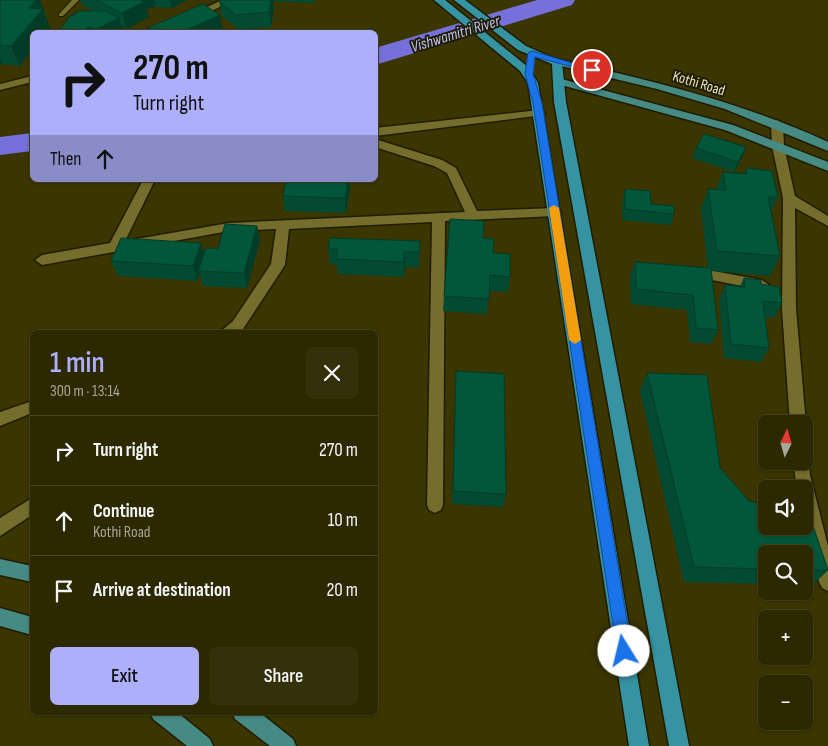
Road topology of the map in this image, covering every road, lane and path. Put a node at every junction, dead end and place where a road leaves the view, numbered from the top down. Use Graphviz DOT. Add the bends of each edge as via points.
graph roads {
  1 [pos="76,0"];
  2 [pos="230,0"];
  3 [pos="439,0"];
  4 [pos="459,0"];
  5 [pos="61,15"];
  6 [pos="163,30"];
  7 [pos="527,51"];
  8 [pos="557,62"];
  9 [pos="543,78"];
  10 [pos="30,80"];
  11 [pos="0,88"];
  12 [pos="539,113"];
  13 [pos="777,124"];
  14 [pos="378,132"];
  15 [pos="378,144"];
  16 [pos="778,146"];
  17 [pos="828,147"];
  18 [pos="828,167"];
  19 [pos="148,182"];
  20 [pos="789,198"];
  21 [pos="555,212"];
  22 [pos="473,216"];
  23 [pos="439,218"];
  24 [pos="828,222"];
  25 [pos="283,224"];
  26 [pos="115,247"];
  27 [pos="42,260"];
  28 [pos="676,270"];
  29 [pos="789,290"];
  30 [pos="230,330"];
  31 [pos="30,408"];
  32 [pos="797,415"];
  33 [pos="0,419"];
  34 [pos="802,470"];
  35 [pos="435,506"];
  36 [pos="30,507"];
  37 [pos="0,528"];
  38 [pos="0,568"];
  39 [pos="30,574"];
  40 [pos="828,582"];
  41 [pos="0,617"];
  42 [pos="30,625"];
  43 [pos="164,715"];
  44 [pos="246,715"];
  45 [pos="203,746"];
  46 [pos="286,746"];
  47 [pos="640,746"];
  48 [pos="679,746"];
  1 -- 5 [label="lane"];
  2 -- 6 [label="street"];
  3 -- 9 [label="highway" via="506,54"];
  4 -- 7 [label="highway"];
  7 -- 8 [label="highway"];
  7 -- 9 [label="highway"];
  8 -- 9 [label="highway"];
  8 -- 13 [label="main road, Kothi Road" via="694,96"];
  9 -- 12 [label="highway"];
  9 -- 16 [label="main road, Kothi Road" via="665,108"];
  9 -- 48 [label="highway"];
  10 -- 11 [label="street"];
  12 -- 14 [label="street"];
  12 -- 21 [label="highway"];
  13 -- 16 [label="street"];
  13 -- 17 [label="main road, Kothi Road"];
  15 -- 22 [label="street" via="438,163 452,171"];
  16 -- 18 [label="main road, Kothi Road"];
  16 -- 20 [label="street"];
  19 -- 26 [label="street"];
  20 -- 24 [label="street"];
  20 -- 29 [label="street"];
  21 -- 22 [label="street"];
  21 -- 47 [label="highway"];
  22 -- 23 [label="street"];
  23 -- 25 [label="street"];
  23 -- 35 [label="street"];
  25 -- 26 [label="street" via="229,227"];
  25 -- 30 [label="street" via="278,265 238,325"];
  26 -- 27 [label="street"];
  28 -- 29 [label="street"];
  29 -- 32 [label="street"];
  31 -- 33 [label="street"];
  34 -- 40 [label="street"];
  36 -- 37 [label="street"];
  38 -- 39 [label="main road"];
  41 -- 42 [label="main road"];
  43 -- 45 [label="main road"];
  44 -- 46 [label="main road"];
}
